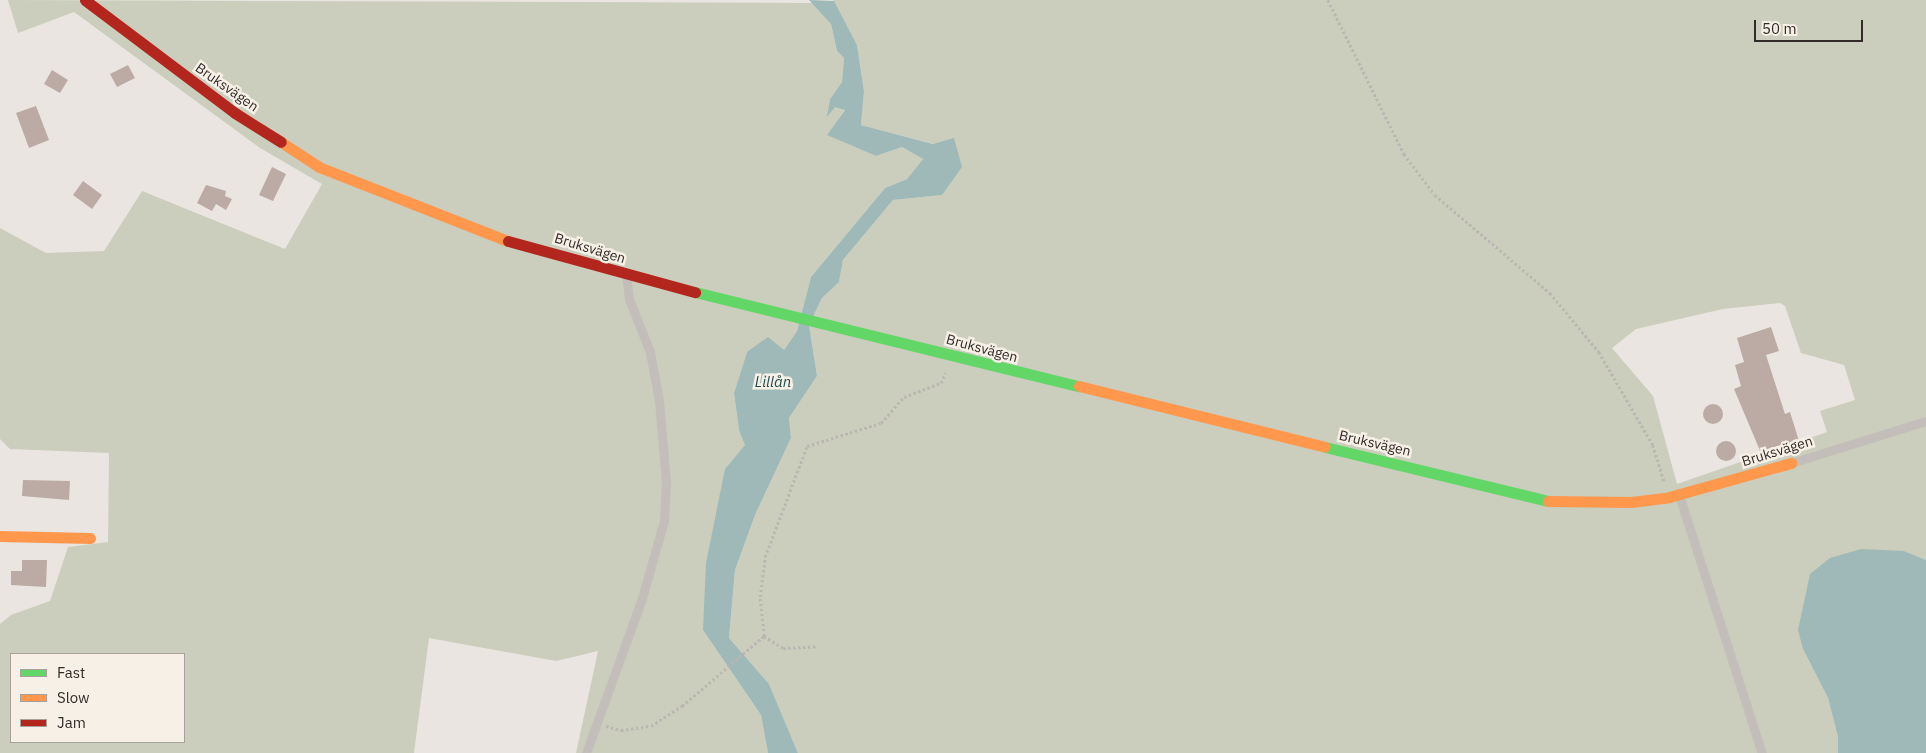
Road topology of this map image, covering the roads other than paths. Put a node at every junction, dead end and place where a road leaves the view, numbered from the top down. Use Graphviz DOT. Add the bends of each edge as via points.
graph roads {
  1 [pos="85,0"];
  2 [pos="626,275"];
  3 [pos="1926,421"];
  4 [pos="1791,463"];
  5 [pos="1674,496"];
  6 [pos="0,536"];
  7 [pos="90,538"];
  8 [pos="586,753"];
  9 [pos="1762,753"];
  1 -- 2 [label="street, Bruksvägen" via="228,108 319,167 490,236"];
  2 -- 5 [label="street, Bruksvägen" via="1554,503 1631,502"];
  2 -- 8 [label="lane" via="629,299 650,352 659,401 666,482 664,521 642,598"];
  3 -- 4 [label="lane, Bruksvägen"];
  4 -- 5 [label="street, Bruksvägen"];
  5 -- 9 [label="lane"];
  6 -- 7 [label="street"];
}
